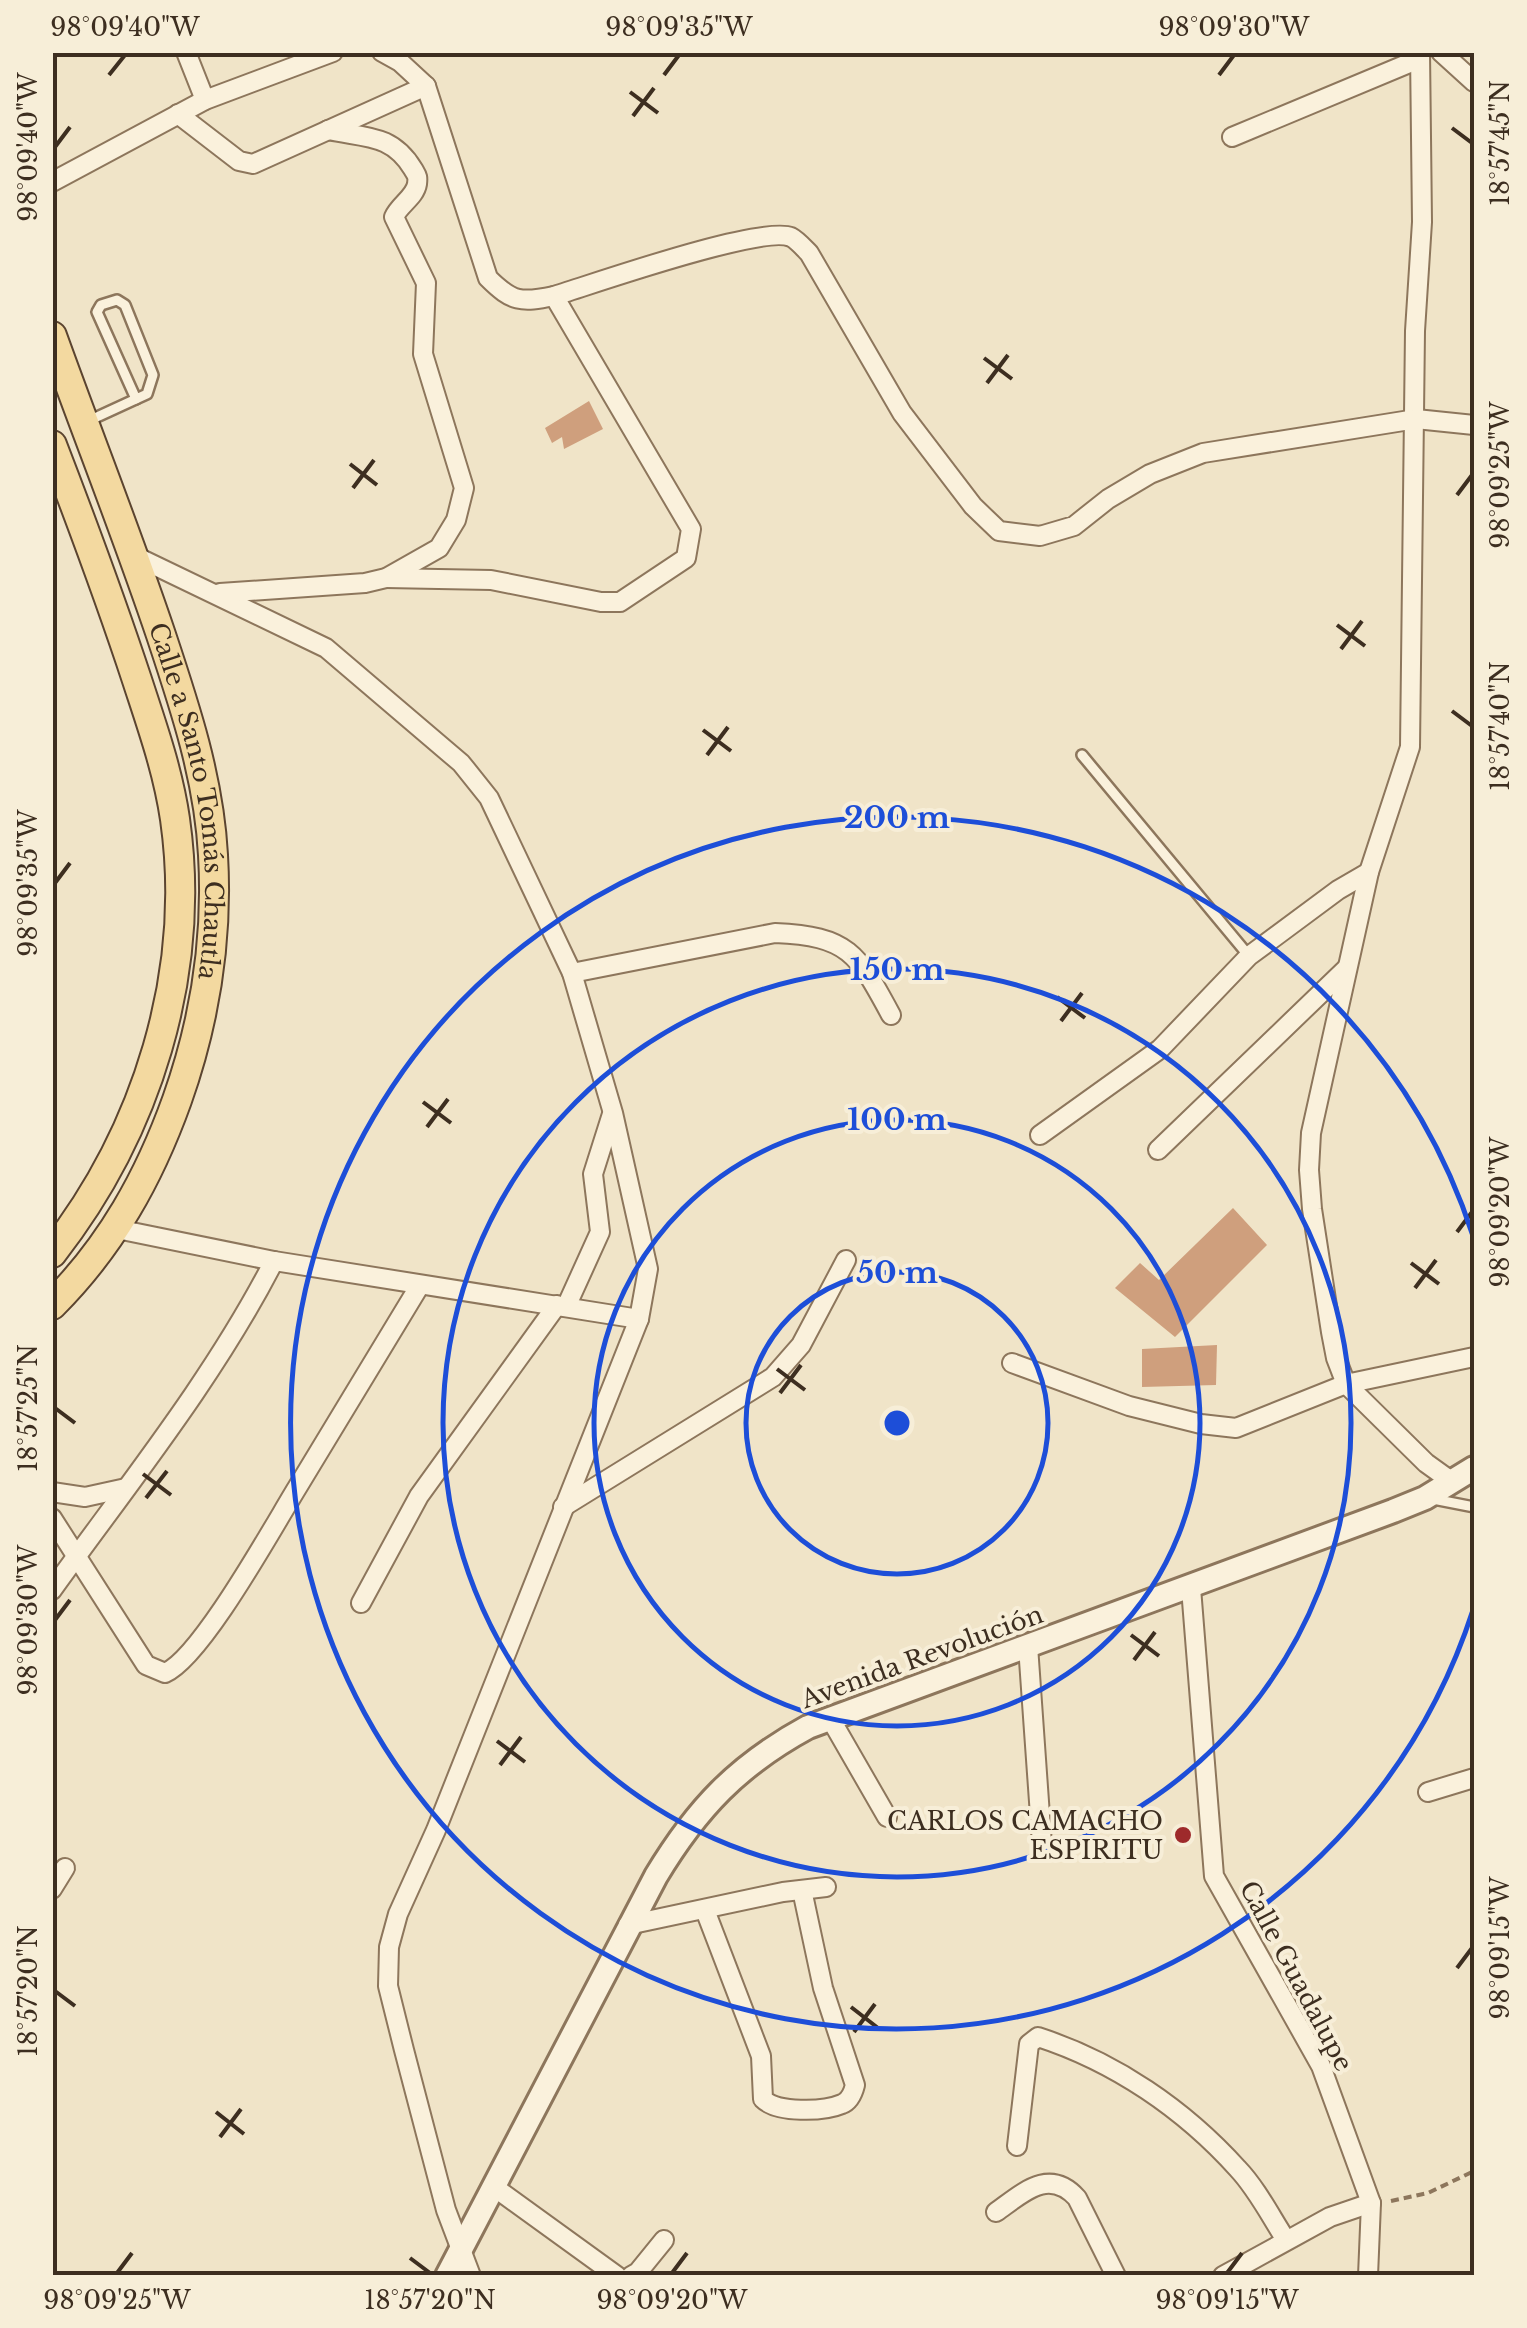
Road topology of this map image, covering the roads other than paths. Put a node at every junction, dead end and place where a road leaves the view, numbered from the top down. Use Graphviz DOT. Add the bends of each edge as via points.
graph roads {
  1 [pos="186,52"];
  2 [pos="333,52"];
  3 [pos="382,52"];
  4 [pos="1441,52"];
  5 [pos="1420,56"];
  6 [pos="1474,82"];
  7 [pos="426,86"];
  8 [pos="204,100"];
  9 [pos="178,114"];
  10 [pos="328,130"];
  11 [pos="1232,137"];
  12 [pos="52,182"];
  13 [pos="554,296"];
  14 [pos="52,336"];
  15 [pos="136,399"];
  16 [pos="1416,419"];
  17 [pos="84,424"];
  18 [pos="1474,424"];
  19 [pos="52,445"];
  20 [pos="135,556"];
  21 [pos="386,578"];
  22 [pos="215,594"];
  23 [pos="1082,755"];
  24 [pos="1370,872"];
  25 [pos="1248,956"];
  26 [pos="1348,968"];
  27 [pos="572,973"];
  28 [pos="891,1014"];
  29 [pos="612,1113"];
  30 [pos="1040,1136"];
  31 [pos="1158,1150"];
  32 [pos="117,1229"];
  33 [pos="52,1253"];
  34 [pos="846,1260"];
  35 [pos="274,1261"];
  36 [pos="420,1286"];
  37 [pos="52,1305"];
  38 [pos="561,1306"];
  39 [pos="639,1319"];
  40 [pos="1474,1357"];
  41 [pos="1012,1362"];
  42 [pos="1346,1384"];
  43 [pos="1474,1468"];
  44 [pos="1451,1481"];
  45 [pos="126,1488"];
  46 [pos="52,1492"];
  47 [pos="1425,1498"];
  48 [pos="563,1508"];
  49 [pos="1474,1508"];
  50 [pos="52,1518"];
  51 [pos="78,1554"];
  52 [pos="1191,1588"];
  53 [pos="52,1590"];
  54 [pos="361,1603"];
  55 [pos="1028,1646"];
  56 [pos="830,1718"];
  57 [pos="1474,1778"];
  58 [pos="1428,1792"];
  59 [pos="887,1817"];
  60 [pos="1042,1844"];
  61 [pos="65,1868"];
  62 [pos="826,1887"];
  63 [pos="52,1889"];
  64 [pos="802,1890"];
  65 [pos="705,1910"];
  66 [pos="628,1925"];
  67 [pos="1017,2146"];
  68 [pos="494,2188"];
  69 [pos="1371,2203"];
  70 [pos="996,2212"];
  71 [pos="664,2240"];
  72 [pos="1286,2240"];
  73 [pos="460,2251"];
  74 [pos="447,2276"];
  75 [pos="471,2276"];
  76 [pos="617,2276"];
  77 [pos="631,2276"];
  78 [pos="1116,2276"];
  79 [pos="1223,2276"];
  80 [pos="1368,2276"];
  1 -- 8 [label="street"];
  2 -- 8 [label="street"];
  3 -- 7 [label="street"];
  4 -- 6 [label="street"];
  5 -- 11 [label="street"];
  5 -- 16 [label="street"];
  7 -- 10 [label="street"];
  7 -- 13 [label="street" via="488,278 524,302"];
  8 -- 9 [label="street"];
  9 -- 10 [label="street" via="239,162 253,164"];
  9 -- 12 [label="street"];
  10 -- 21 [label="street" via="393,144 418,178 394,218 426,283 423,354 464,488 439,548"];
  13 -- 16 [label="street" via="671,259 765,236 790,237 809,252 902,413 999,531 1040,536 1074,526 1150,474 1204,453"];
  13 -- 21 [label="street" via="690,529 686,558 620,602 490,580"];
  14 -- 17 [label="main road, Calle a Santo Tomás Chautla"];
  15 -- 15 [label="lane" via="146,394 153,375 117,300 97,312"];
  15 -- 17 [label="lane"];
  16 -- 18 [label="street"];
  16 -- 24 [label="street" via="1410,747"];
  17 -- 20 [label="main road, Calle a Santo Tomás Chautla"];
  19 -- 33 [label="main road, Calle a Santo Tomás Chautla" via="160,749 179,866 170,994 150,1077 104,1180"];
  20 -- 22 [label="street"];
  20 -- 32 [label="main road, Calle a Santo Tomás Chautla" via="196,746 208,804 214,896 207,989 188,1070 152,1163"];
  21 -- 22 [label="street"];
  22 -- 27 [label="street" via="326,648 460,763 489,798"];
  23 -- 25 [label="lane"];
  24 -- 25 [label="street"];
  24 -- 26 [label="street"];
  25 -- 30 [label="street" via="1160,1050"];
  26 -- 31 [label="street"];
  26 -- 42 [label="street" via="1311,1132 1309,1170 1331,1332"];
  27 -- 28 [label="street" via="775,933 802,934 845,948 863,963"];
  27 -- 29 [label="street"];
  29 -- 38 [label="street" via="593,1174 600,1232"];
  29 -- 39 [label="street" via="648,1269"];
  32 -- 35 [label="street"];
  32 -- 37 [label="main road, Calle a Santo Tomás Chautla"];
  34 -- 48 [label="street" via="801,1345 773,1376"];
  35 -- 36 [label="street"];
  35 -- 45 [label="street"];
  36 -- 38 [label="street"];
  36 -- 51 [label="street" via="247,1570 174,1669 164,1673 146,1665"];
  38 -- 39 [label="street"];
  38 -- 54 [label="street" via="419,1496"];
  39 -- 48 [label="street"];
  40 -- 42 [label="street"];
  41 -- 42 [label="street" via="1129,1406 1216,1427 1236,1428"];
  42 -- 44 [label="street"];
  43 -- 44 [label="street, Avenida Revolución"];
  44 -- 47 [label="street, Avenida Revolución"];
  45 -- 46 [label="street" via="86,1497"];
  45 -- 51 [label="street"];
  47 -- 49 [label="lane"];
  47 -- 52 [label="street, Avenida Revolución"];
  48 -- 73 [label="street" via="389,1947 388,1986"];
  50 -- 51 [label="street"];
  51 -- 53 [label="street"];
  52 -- 55 [label="street, Avenida Revolución"];
  52 -- 69 [label="street, Calle Guadalupe" via="1214,1876 1322,2066"];
  55 -- 56 [label="street, Avenida Revolución"];
  55 -- 60 [label="street"];
  56 -- 59 [label="street"];
  56 -- 66 [label="street, Avenida Revolución" via="778,1743 729,1780 681,1834"];
  57 -- 58 [label="street"];
  61 -- 63 [label="street"];
  62 -- 64 [label="street"];
  64 -- 65 [label="street"];
  64 -- 65 [label="street" via="823,1988 854,2076 853,2093 842,2104 798,2110 773,2108 762,2099 760,2056"];
  65 -- 66 [label="street"];
  66 -- 68 [label="street, Avenida Revolución"];
  67 -- 72 [label="street" via="1029,2044 1038,2037 1122,2074 1176,2111 1240,2170"];
  68 -- 73 [label="street, Avenida Revolución"];
  68 -- 76 [label="street"];
  69 -- 72 [label="street"];
  69 -- 80 [label="street"];
  70 -- 78 [label="street" via="1040,2183 1068,2188"];
  71 -- 77 [label="street"];
  72 -- 79 [label="street"];
  73 -- 74 [label="street, Avenida Revolución"];
  73 -- 75 [label="street"];
}
